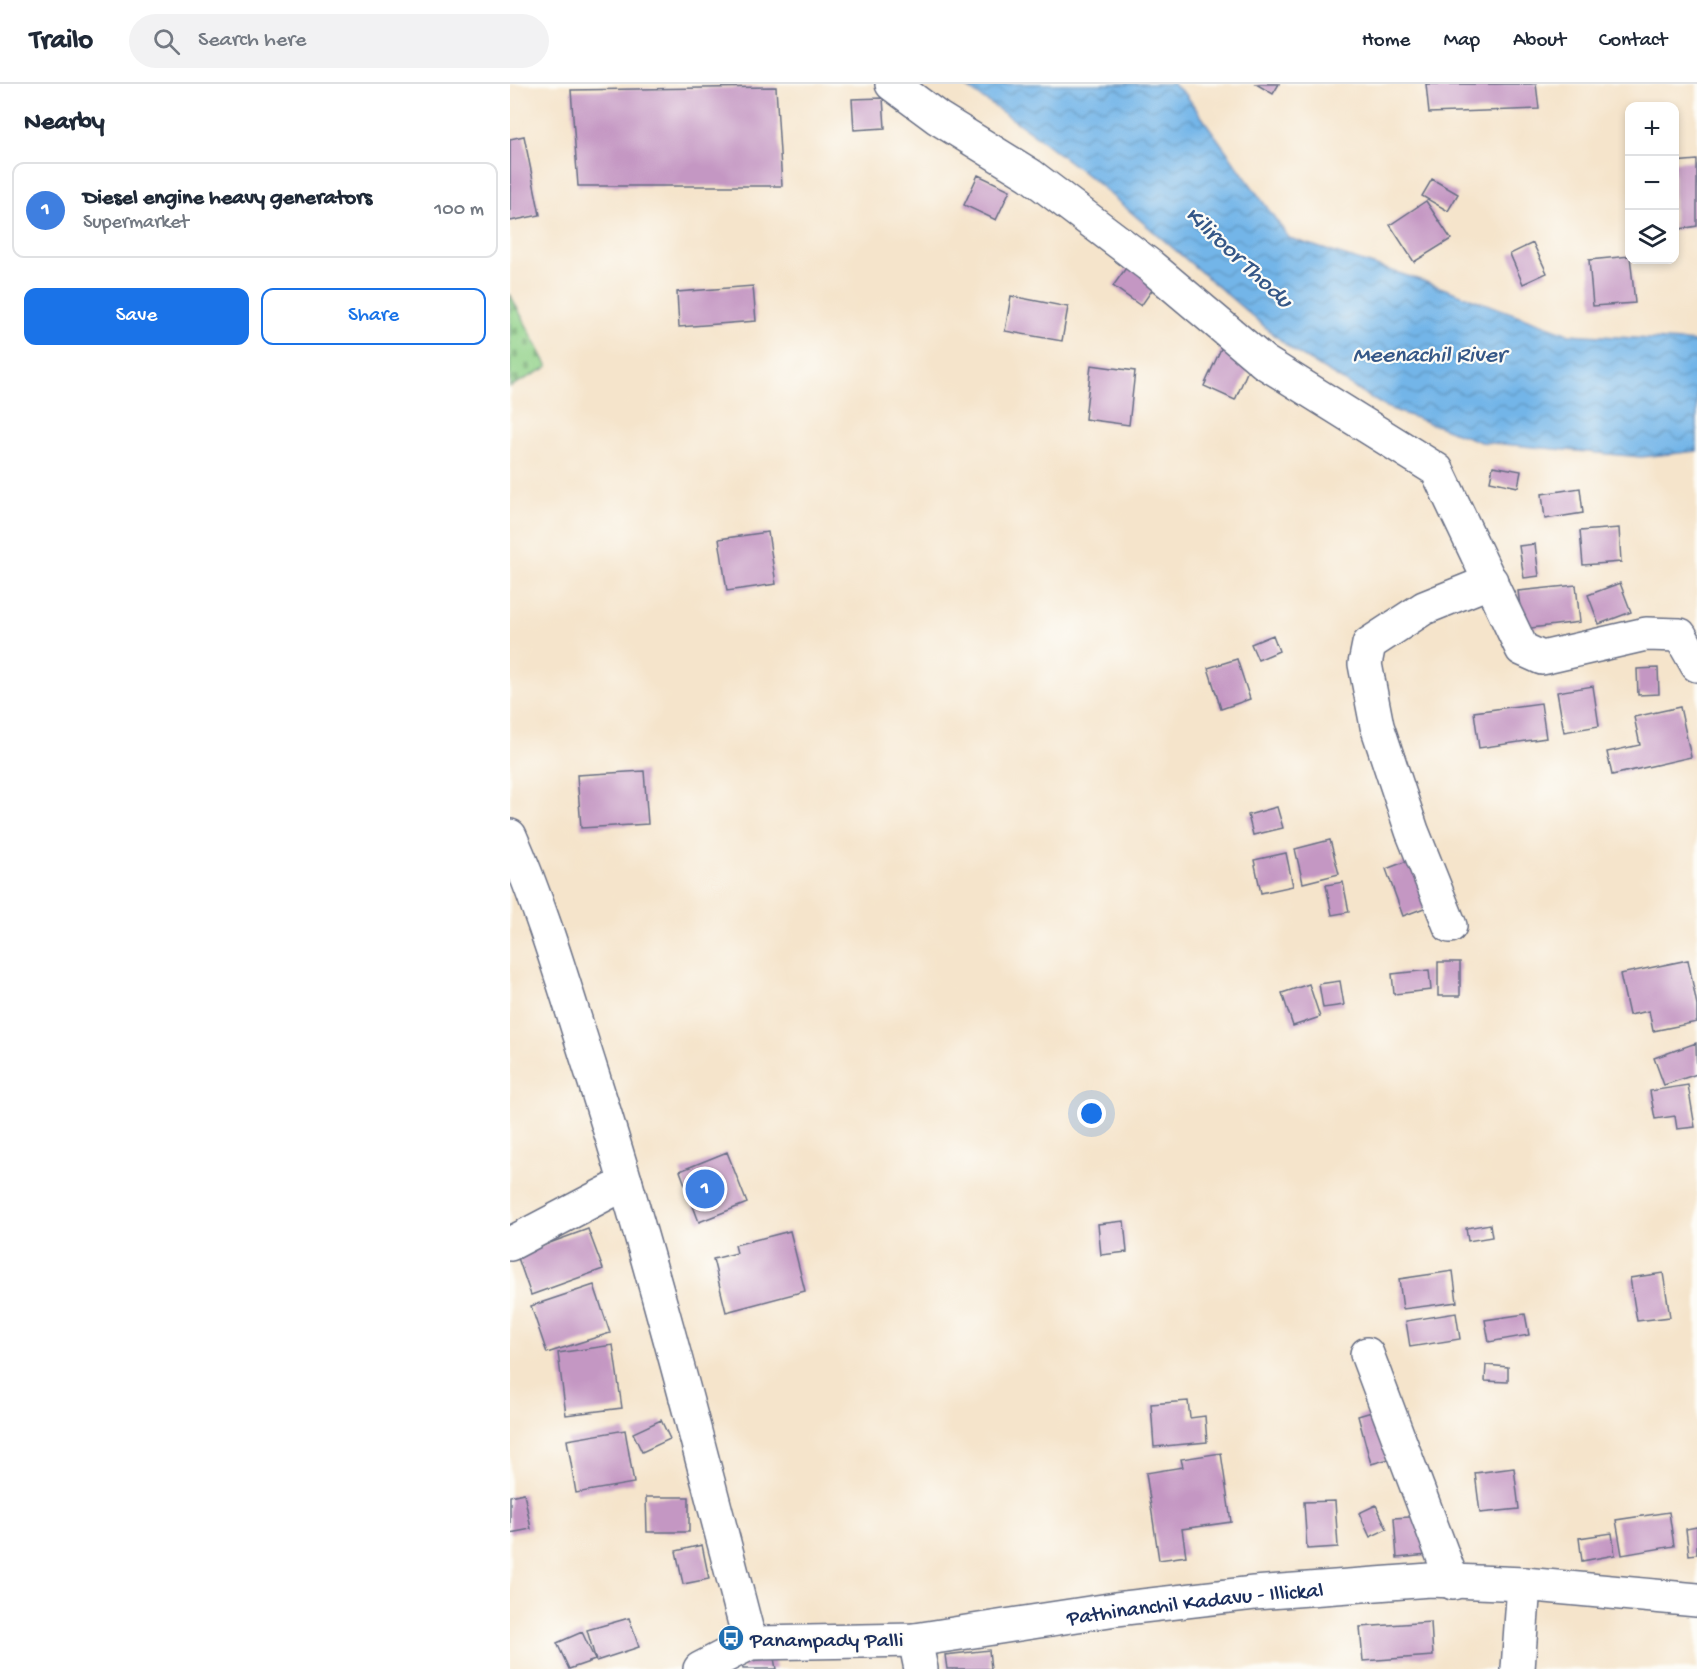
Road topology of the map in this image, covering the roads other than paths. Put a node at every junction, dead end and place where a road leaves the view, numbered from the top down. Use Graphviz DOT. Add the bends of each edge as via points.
graph roads {
  1 [pos="892,84"];
  2 [pos="1491,581"];
  3 [pos="1697,665"];
  4 [pos="510,836"];
  5 [pos="1450,926"];
  6 [pos="626,1183"];
  7 [pos="510,1244"];
  8 [pos="1367,1354"];
  9 [pos="1453,1583"];
  10 [pos="1524,1584"];
  11 [pos="1697,1600"];
  12 [pos="918,1654"];
  13 [pos="725,1659"];
  14 [pos="1518,1669"];
  1 -- 2 [label="street" via="938,118 1030,175 1149,265 1264,362 1437,470"];
  2 -- 3 [label="street" via="1522,649 1542,658 1646,634 1680,635"];
  2 -- 5 [label="street" via="1424,608 1398,624 1370,644 1365,664 1377,726 1412,831"];
  4 -- 6 [label="street" via="534,891"];
  6 -- 7 [label="street"];
  6 -- 13 [label="street" via="675,1354"];
  8 -- 9 [label="street"];
  9 -- 10 [label="street, Pathinanchil Kadavu - Illickal"];
  9 -- 12 [label="street, Pathinanchil Kadavu - Illickal" via="1430,1580 1116,1609"];
  10 -- 11 [label="street, Pathinanchil Kadavu - Illickal"];
  10 -- 14 [label="street"];
  12 -- 13 [label="street, Pathinanchil Kadavu - Illickal"];
}
